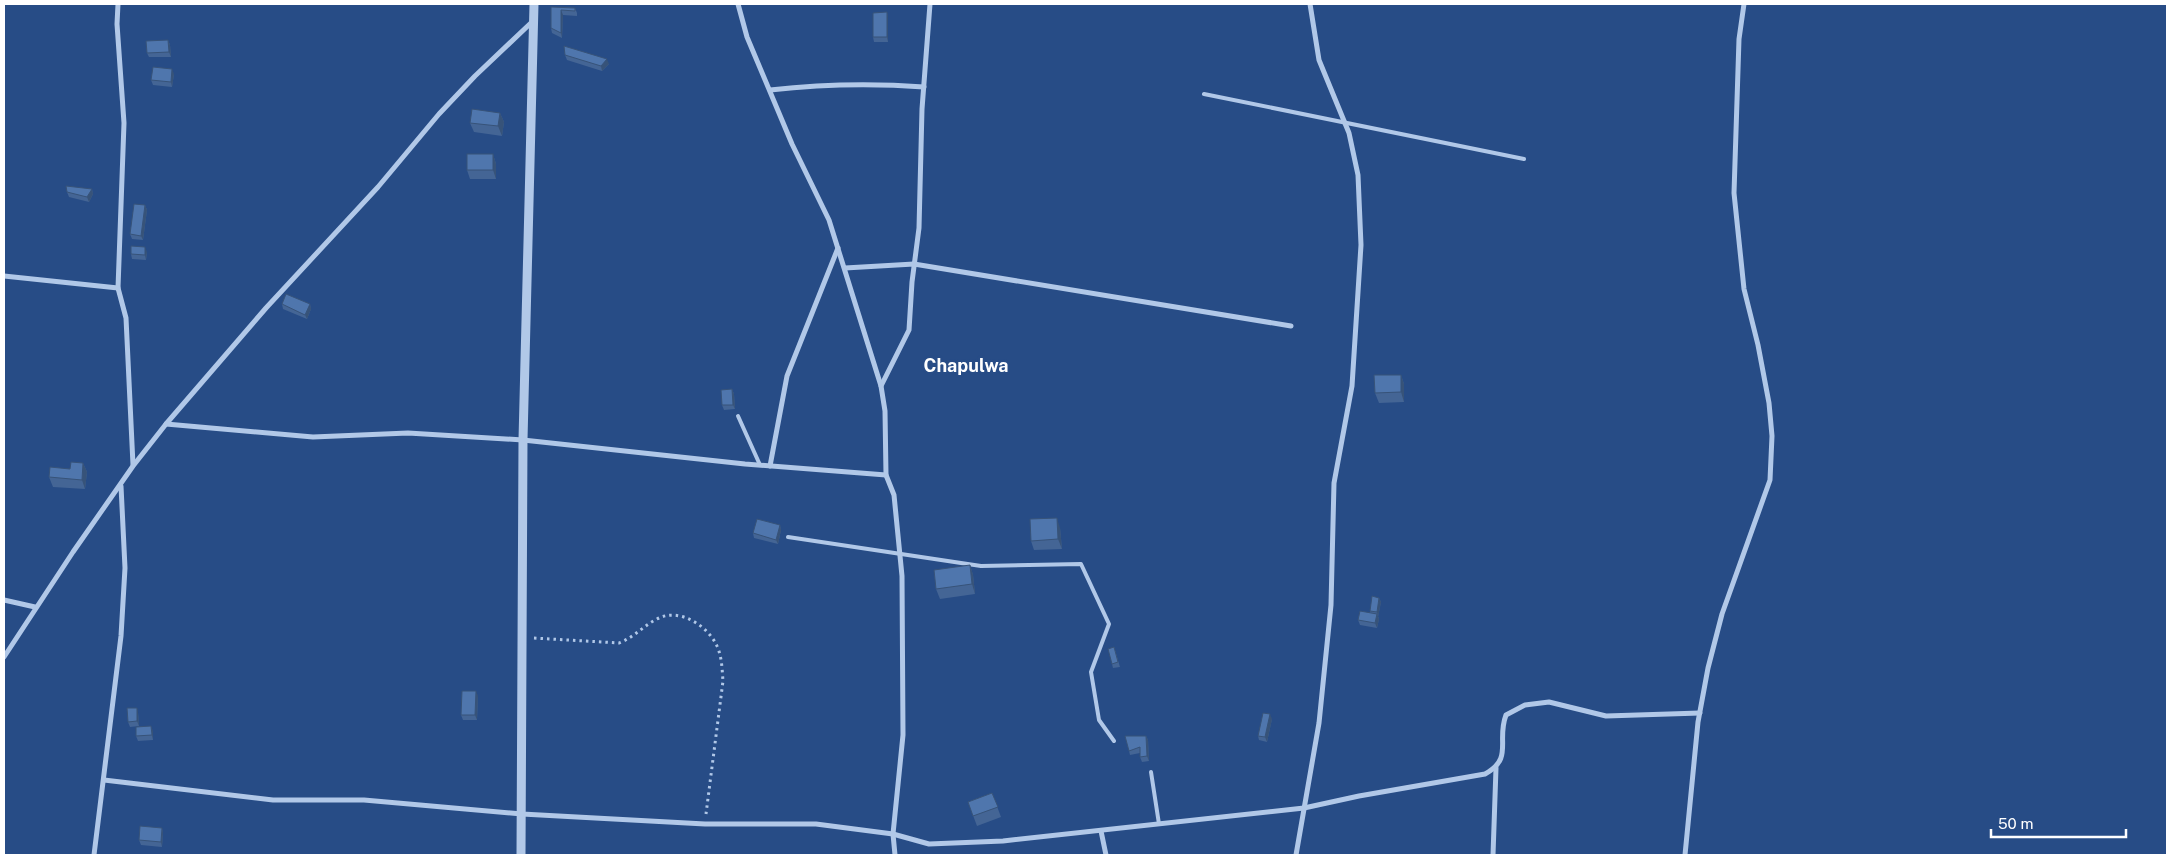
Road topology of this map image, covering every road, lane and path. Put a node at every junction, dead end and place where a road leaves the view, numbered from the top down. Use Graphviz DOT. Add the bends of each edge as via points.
graph roads {
  1 [pos="118,4"];
  2 [pos="534,4"];
  3 [pos="738,4"];
  4 [pos="930,4"];
  5 [pos="1310,4"];
  6 [pos="1744,4"];
  7 [pos="533,21"];
  8 [pos="924,88"];
  9 [pos="770,90"];
  10 [pos="1204,94"];
  11 [pos="1344,122"];
  12 [pos="1524,159"];
  13 [pos="838,248"];
  14 [pos="914,264"];
  15 [pos="844,268"];
  16 [pos="4,276"];
  17 [pos="118,288"];
  18 [pos="1291,326"];
  19 [pos="881,386"];
  20 [pos="738,416"];
  21 [pos="166,424"];
  22 [pos="523,440"];
  23 [pos="760,465"];
  24 [pos="133,466"];
  25 [pos="770,466"];
  26 [pos="886,476"];
  27 [pos="121,485"];
  28 [pos="788,537"];
  29 [pos="900,553"];
  30 [pos="4,600"];
  31 [pos="35,607"];
  32 [pos="524,637"];
  33 [pos="4,657"];
  34 [pos="1700,713"];
  35 [pos="1114,741"];
  36 [pos="1496,768"];
  37 [pos="1151,772"];
  38 [pos="104,780"];
  39 [pos="1304,808"];
  40 [pos="522,814"];
  41 [pos="705,824"];
  42 [pos="1160,824"];
  43 [pos="1101,831"];
  44 [pos="893,834"];
  45 [pos="94,855"];
  46 [pos="521,855"];
  47 [pos="895,855"];
  48 [pos="1106,855"];
  49 [pos="1296,855"];
  50 [pos="1493,855"];
  51 [pos="1685,855"];
  1 -- 17 [label="street" via="124,123"];
  2 -- 7 [label="street"];
  3 -- 9 [label="street" via="747,37"];
  4 -- 8 [label="street"];
  5 -- 11 [label="street" via="1319,60"];
  6 -- 34 [label="street" via="1739,39 1734,193 1744,289 1769,403 1772,436 1770,480 1722,614"];
  7 -- 21 [label="street" via="439,114"];
  7 -- 22 [label="street"];
  8 -- 9 [label="street" via="871,83"];
  8 -- 14 [label="street" via="919,228"];
  9 -- 13 [label="street" via="829,220"];
  10 -- 11 [label="lane"];
  11 -- 12 [label="lane"];
  11 -- 39 [label="street" via="1358,175 1361,245 1352,386 1334,483 1330,605 1319,723"];
  13 -- 15 [label="street"];
  13 -- 25 [label="street" via="787,376"];
  14 -- 15 [label="street"];
  14 -- 18 [label="street"];
  14 -- 19 [label="street" via="909,330"];
  15 -- 19 [label="street"];
  16 -- 17 [label="street"];
  17 -- 24 [label="street" via="126,318"];
  19 -- 26 [label="street" via="885,411"];
  20 -- 23 [label="lane"];
  21 -- 22 [label="street" via="313,437 408,433"];
  21 -- 24 [label="street"];
  22 -- 23 [label="street"];
  22 -- 32 [label="street"];
  23 -- 25 [label="street"];
  24 -- 27 [label="street"];
  25 -- 26 [label="street"];
  26 -- 29 [label="street" via="894,495"];
  27 -- 31 [label="street"];
  27 -- 38 [label="street" via="125,568 121,636"];
  28 -- 29 [label="lane"];
  29 -- 35 [label="lane" via="981,566 1081,564 1109,624 1091,672 1098,720"];
  29 -- 44 [label="street" via="903,735"];
  30 -- 31 [label="street"];
  31 -- 33 [label="street"];
  32 -- 40 [label="street"];
  32 -- 41 [label="path" via="619,643 667,615 698,623 707,632 717,645 723,681"];
  34 -- 36 [label="street" via="1606,716 1549,702 1525,705 1506,715 1502,725 1503,756"];
  34 -- 51 [label="street"];
  36 -- 39 [label="street" via="1485,774"];
  36 -- 50 [label="street"];
  37 -- 42 [label="lane"];
  38 -- 40 [label="street" via="273,800 364,800"];
  38 -- 45 [label="street"];
  39 -- 42 [label="street"];
  39 -- 49 [label="street"];
  40 -- 41 [label="street"];
  40 -- 46 [label="street"];
  41 -- 44 [label="street" via="816,824"];
  42 -- 43 [label="street"];
  43 -- 44 [label="street" via="1003,841 929,844"];
  43 -- 48 [label="street"];
  44 -- 47 [label="street"];
}
